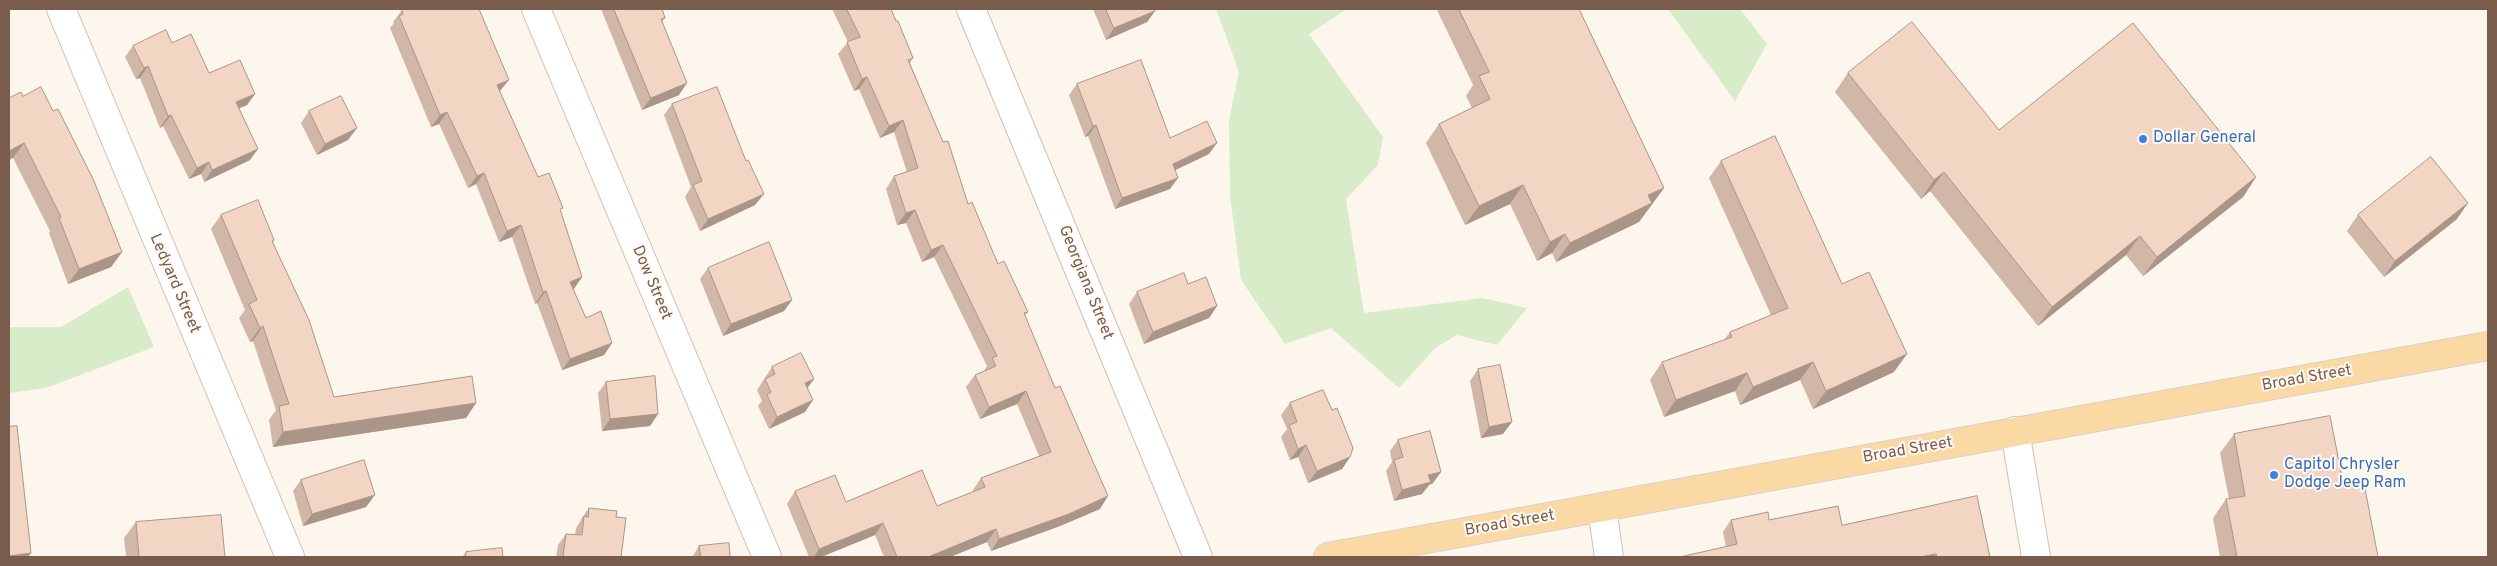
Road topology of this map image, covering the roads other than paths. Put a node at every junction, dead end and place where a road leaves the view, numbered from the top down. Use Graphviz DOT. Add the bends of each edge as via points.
graph roads {
  1 [pos="61,9"];
  2 [pos="536,9"];
  3 [pos="972,9"];
  4 [pos="2488,346"];
  5 [pos="2015,431"];
  6 [pos="1602,507"];
  7 [pos="290,557"];
  8 [pos="767,557"];
  9 [pos="1198,557"];
  10 [pos="1328,557"];
  11 [pos="1608,557"];
  12 [pos="2036,557"];
  1 -- 7 [label="street, Ledyard Street"];
  2 -- 8 [label="street, Dow Street"];
  3 -- 9 [label="street, Georgiana Street"];
  4 -- 5 [label="main road, Broad Street"];
  5 -- 6 [label="main road, Broad Street"];
  5 -- 12 [label="street"];
  6 -- 10 [label="main road, Broad Street"];
  6 -- 11 [label="street"];
}
